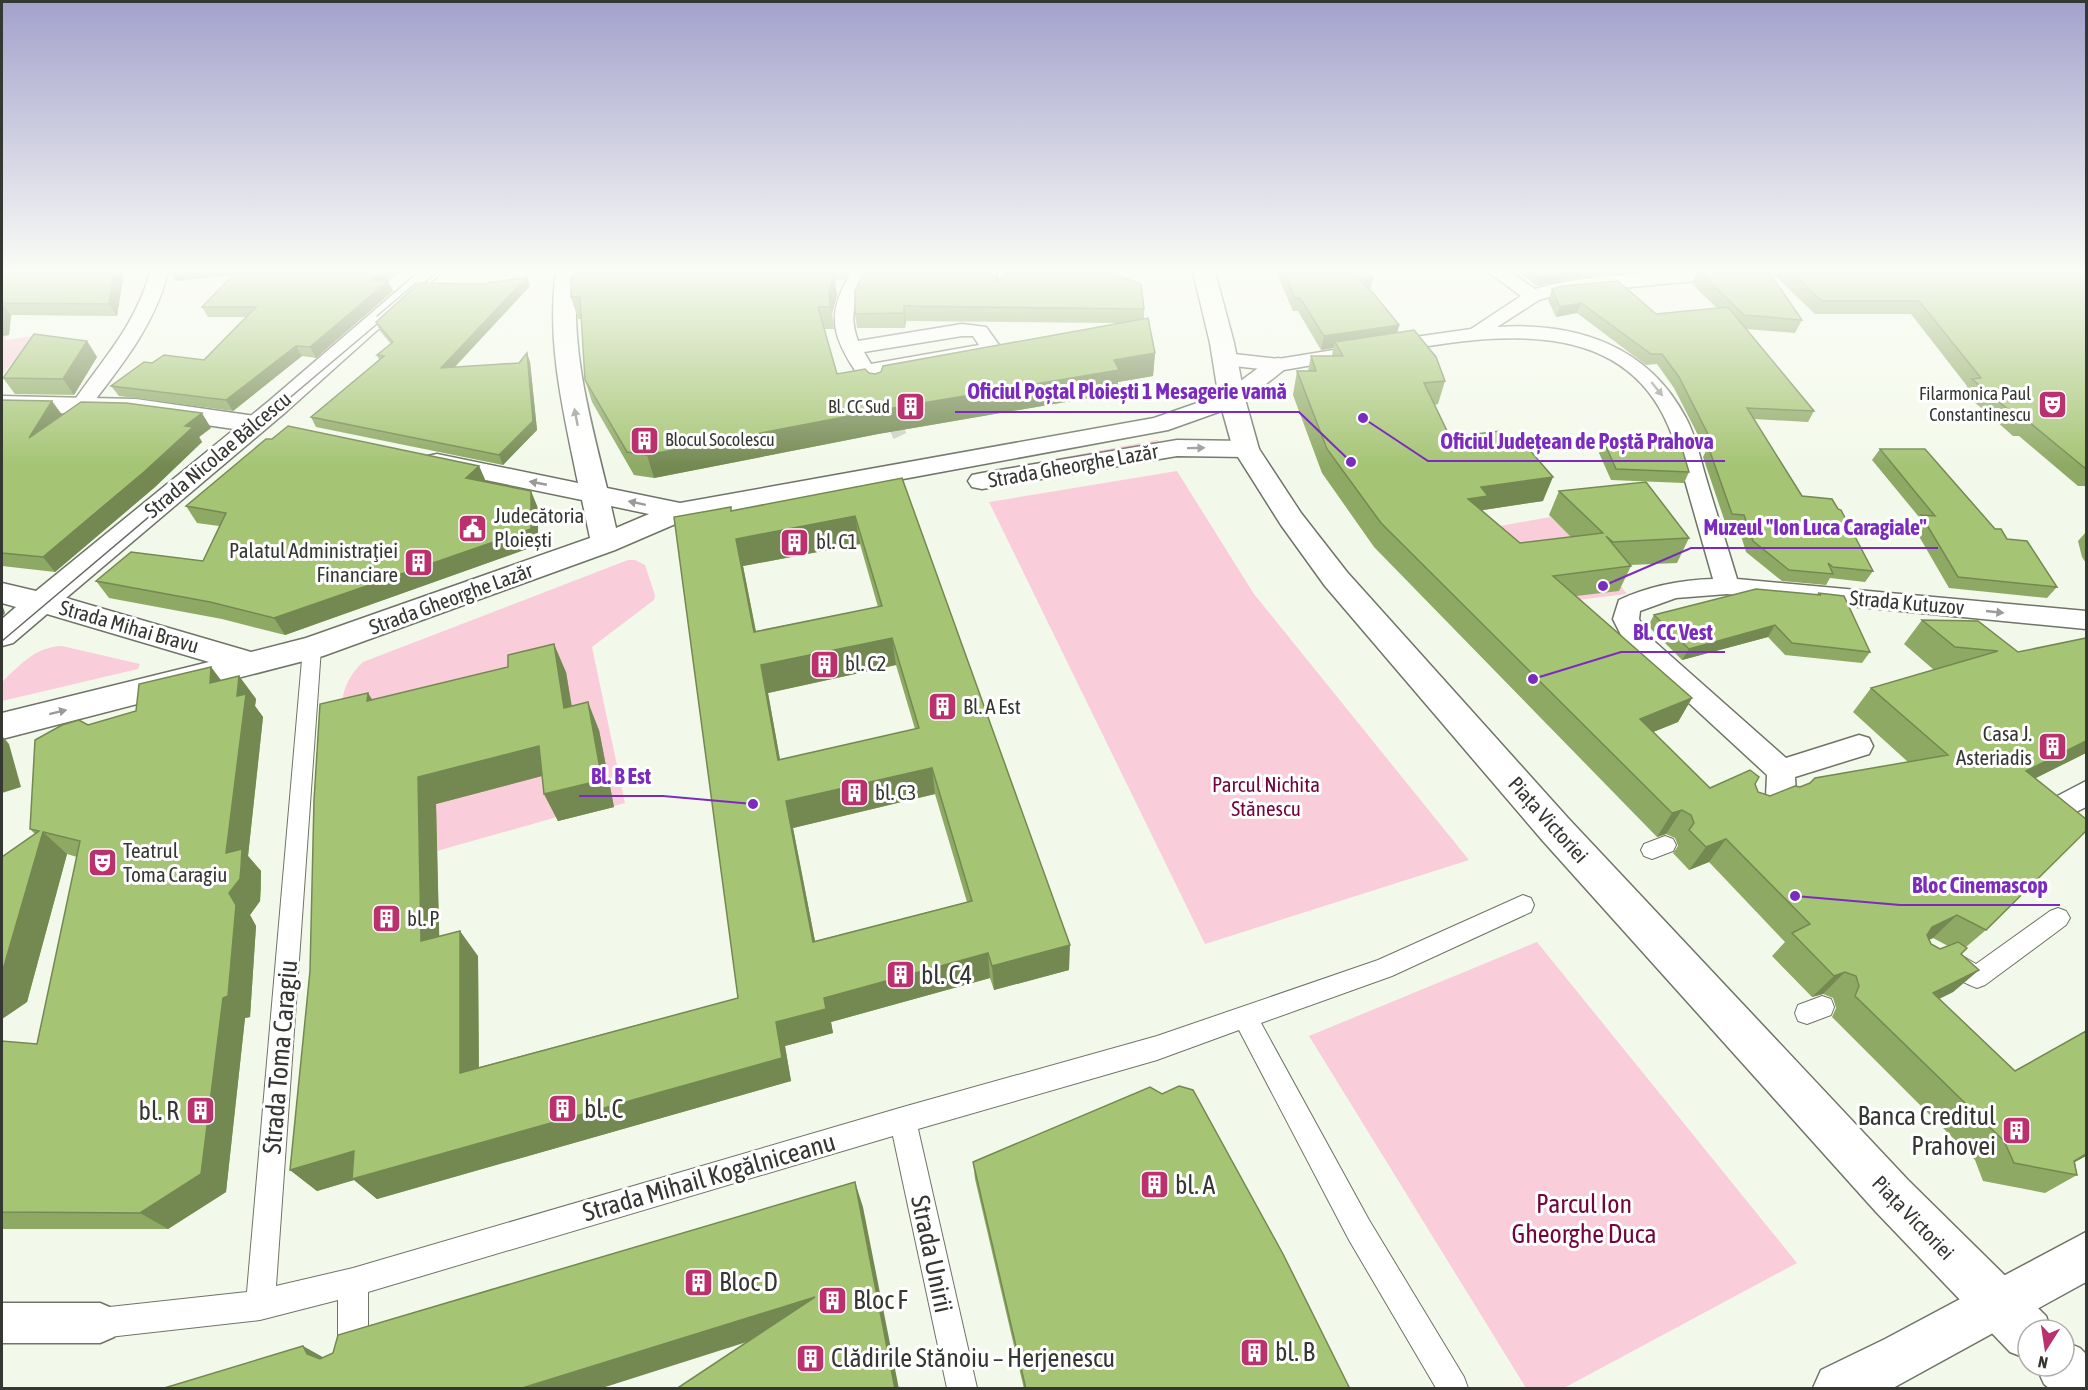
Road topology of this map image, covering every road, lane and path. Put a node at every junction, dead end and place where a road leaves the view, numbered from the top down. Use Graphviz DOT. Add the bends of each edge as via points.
graph roads {
  1 [pos="130,337"];
  2 [pos="358,337"];
  3 [pos="566,337"];
  4 [pos="846,337"];
  5 [pos="920,337"];
  6 [pos="983,337"];
  7 [pos="1220,337"];
  8 [pos="1451,337"];
  9 [pos="1564,337"];
  10 [pos="851,348"];
  11 [pos="1225,358"];
  12 [pos="1278,365"];
  13 [pos="1232,399"];
  14 [pos="2,404"];
  15 [pos="82,404"];
  16 [pos="255,424"];
  17 [pos="292,432"];
  18 [pos="1246,449"];
  19 [pos="415,457"];
  20 [pos="900,473"];
  21 [pos="595,494"];
  22 [pos="680,512"];
  23 [pos="605,543"];
  24 [pos="1727,586"];
  25 [pos="2,593"];
  26 [pos="41,602"];
  27 [pos="2086,620"];
  28 [pos="2,635"];
  29 [pos="312,648"];
  30 [pos="255,665"];
  31 [pos="2,726"];
  32 [pos="1858,746"];
  33 [pos="2086,793"];
  34 [pos="2054,812"];
  35 [pos="1523,905"];
  36 [pos="2058,918"];
  37 [pos="1934,950"];
  38 [pos="1245,1017"];
  39 [pos="903,1120"];
  40 [pos="2086,1256"];
  41 [pos="353,1282"];
  42 [pos="260,1305"];
  43 [pos="2013,1319"];
  44 [pos="2,1323"];
  45 [pos="100,1323"];
  46 [pos="352,1360"];
  47 [pos="2075,1378"];
  48 [pos="962,1389"];
  49 [pos="1453,1389"];
  50 [pos="1839,1389"];
  51 [pos="2086,1389"];
  1 -- 15 [label="street"];
  2 -- 16 [label="main road, Strada Nicolae Bălcescu"];
  21 -- 3 [label="main road, one-way" via="570,383"];
  4 -- 10 [label="street"];
  5 -- 10 [label="street"];
  6 -- 10 [label="street" via="986,349 868,375"];
  7 -- 11 [label="main road, Piața Victoriei"];
  8 -- 12 [label="street"];
  9 -- 24 [label="street, one-way" via="1613,351 1651,381 1663,396 1685,441"];
  11 -- 12 [label="street"];
  11 -- 13 [label="main road, Piața Victoriei"];
  12 -- 13 [label="main road, Strada Gheorghe Lazăr"];
  13 -- 18 [label="main road, Piața Victoriei"];
  13 -- 20 [label="main road, Strada Gheorghe Lazăr" via="1159,425"];
  14 -- 15 [label="main road"];
  15 -- 16 [label="main road" via="136,406"];
  16 -- 17 [label="main road"];
  16 -- 26 [label="main road, Strada Nicolae Bălcescu"];
  20 -- 18 [label="main road, Strada Gheorghe Lazăr, one-way" via="972,483 1177,448"];
  18 -- 43 [label="main road, Piața Victoriei" via="1314,550 1404,660 1844,1144"];
  21 -- 19 [label="main road, one-way"];
  20 -- 22 [label="main road, Strada Gheorghe Lazăr"];
  22 -- 21 [label="main road, one-way"];
  21 -- 23 [label="main road"];
  22 -- 23 [label="main road, Strada Gheorghe Lazăr"];
  23 -- 29 [label="main road, Strada Gheorghe Lazăr"];
  24 -- 27 [label="street, Strada Kutuzov, one-way"];
  24 -- 32 [label="street, Strada Kutuzov" via="1650,595 1628,606 1626,619 1635,639 1774,791"];
  25 -- 26 [label="main road, Strada Mihai Bravu"];
  26 -- 28 [label="main road, Strada Nicolae Bălcescu"];
  26 -- 30 [label="main road, Strada Mihai Bravu"];
  29 -- 30 [label="main road, Strada Gheorghe Lazăr"];
  29 -- 42 [label="street, Strada Toma Caragiu"];
  31 -- 30 [label="main road, Strada Gheorghe Lazăr, one-way"];
  33 -- 34 [label="street"];
  35 -- 38 [label="street, Strada Mihail Kogălniceanu" via="1384,968"];
  36 -- 37 [label="street" via="1977,977"];
  38 -- 39 [label="street, Strada Mihail Kogălniceanu" via="1157,1047"];
  38 -- 49 [label="street" via="1359,1230"];
  39 -- 41 [label="street, Strada Mihail Kogălniceanu"];
  39 -- 48 [label="street, Strada Unirii"];
  40 -- 43 [label="main road"];
  41 -- 42 [label="street, Strada Mihail Kogălniceanu"];
  41 -- 46 [label="street"];
  42 -- 45 [label="street"];
  43 -- 50 [label="main road"];
  44 -- 45 [label="street"];
  47 -- 51 [label="main road"];
}
